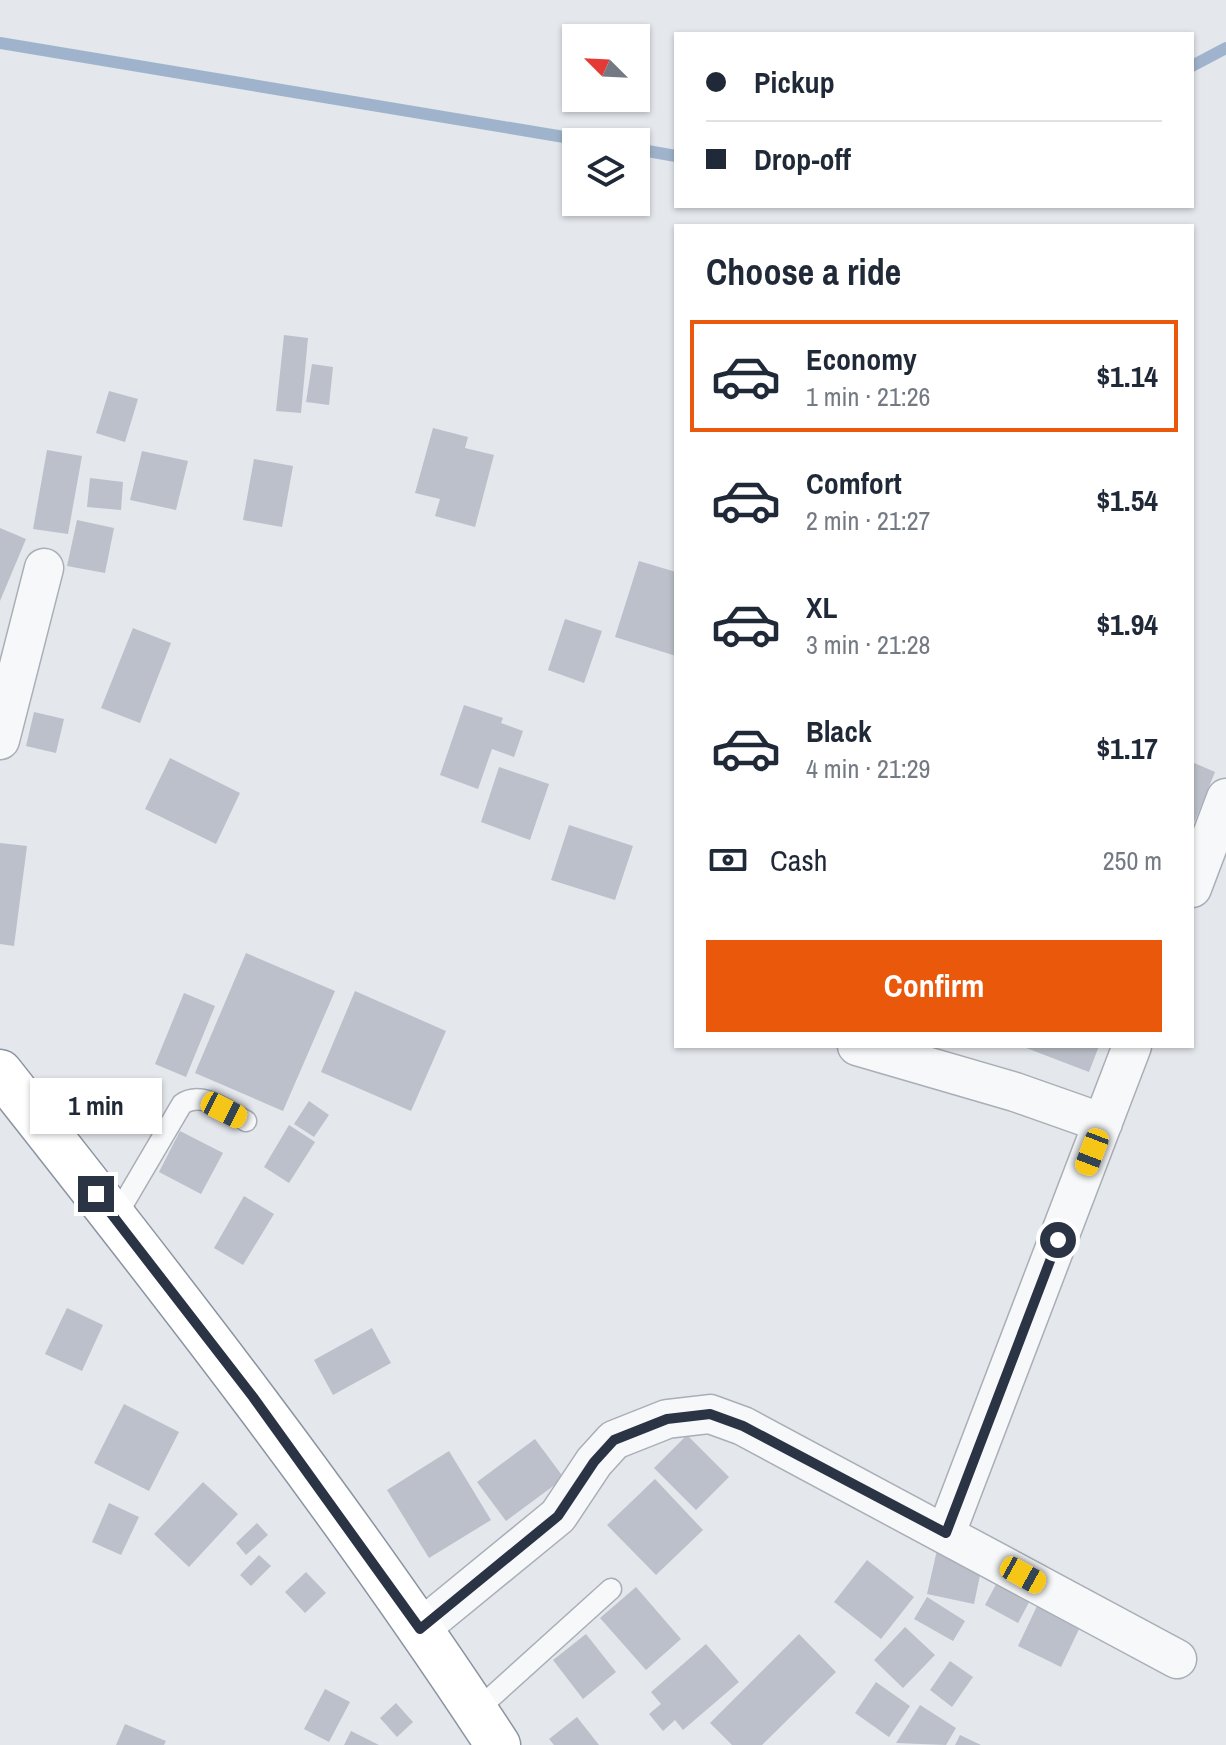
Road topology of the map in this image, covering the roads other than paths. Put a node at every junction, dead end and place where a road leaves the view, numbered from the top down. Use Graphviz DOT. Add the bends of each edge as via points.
graph roads {
  1 [pos="44,568"];
  2 [pos="0,740"];
  3 [pos="1226,798"];
  4 [pos="1194,883"];
  5 [pos="864,1048"];
  6 [pos="1131,1048"];
  7 [pos="0,1072"];
  8 [pos="246,1121"];
  9 [pos="1103,1123"];
  10 [pos="115,1218"];
  11 [pos="946,1533"];
  12 [pos="611,1589"];
  13 [pos="420,1629"];
  14 [pos="1177,1659"];
  15 [pos="487,1728"];
  1 -- 2 [label="street"];
  3 -- 4 [label="street"];
  5 -- 9 [label="street"];
  6 -- 9 [label="street"];
  7 -- 10 [label="highway"];
  8 -- 10 [label="lane" via="201,1098 190,1098"];
  9 -- 11 [label="street"];
  10 -- 13 [label="highway" via="253,1397"];
  11 -- 13 [label="street" via="743,1426 710,1414 667,1419 614,1440 558,1516"];
  11 -- 14 [label="street"];
  12 -- 15 [label="lane"];
  13 -- 15 [label="highway"];
}
